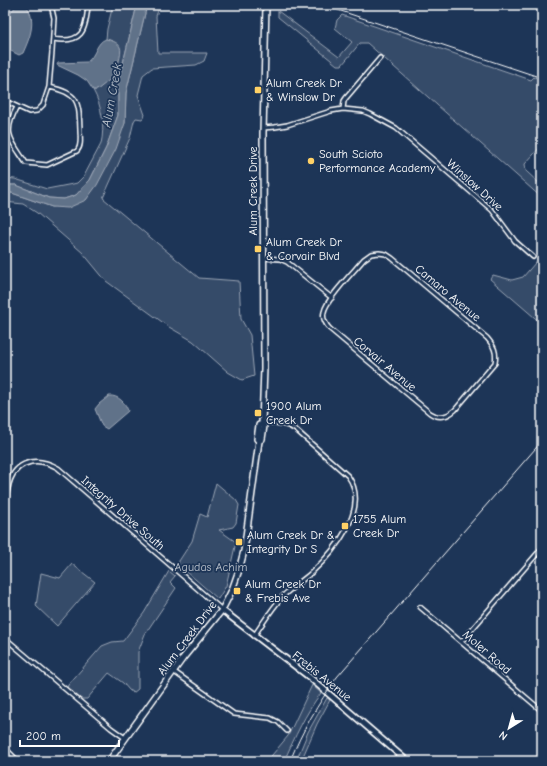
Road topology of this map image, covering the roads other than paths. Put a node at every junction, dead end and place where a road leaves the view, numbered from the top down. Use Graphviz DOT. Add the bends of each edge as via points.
graph roads {
  1 [pos="50,5"];
  2 [pos="88,5"];
  3 [pos="266,5"];
  4 [pos="53,39"];
  5 [pos="380,58"];
  6 [pos="5,79"];
  7 [pos="5,84"];
  8 [pos="48,87"];
  9 [pos="5,101"];
  10 [pos="18,107"];
  11 [pos="344,109"];
  12 [pos="263,128"];
  13 [pos="534,257"];
  14 [pos="264,258"];
  15 [pos="332,298"];
  16 [pos="440,417"];
  17 [pos="262,423"];
  18 [pos="5,512"];
  19 [pos="542,548"];
  20 [pos="420,607"];
  21 [pos="222,610"];
  22 [pos="254,636"];
  23 [pos="5,638"];
  24 [pos="461,642"];
  25 [pos="173,671"];
  26 [pos="542,702"];
  27 [pos="538,707"];
  28 [pos="542,711"];
  29 [pos="287,731"];
  30 [pos="125,738"];
  31 [pos="5,748"];
  32 [pos="18,761"];
  33 [pos="109,761"];
  34 [pos="408,761"];
  1 -- 4 [label="street" via="54,18"];
  2 -- 4 [label="street" via="85,27 79,34 68,41"];
  3 -- 12 [label="main road, Alum Creek Drive"];
  4 -- 8 [label="street"];
  5 -- 11 [label="street" via="346,98"];
  6 -- 7 [label="street"];
  8 -- 10 [label="street" via="43,105 37,111 29,112"];
  8 -- 10 [label="street" via="67,92 78,104 80,147 76,152 47,165 26,163 10,138 10,124"];
  9 -- 10 [label="street"];
  11 -- 12 [label="street, Winslow Drive" via="287,125"];
  11 -- 13 [label="street, Winslow Drive" via="363,111 396,128 492,210 515,241"];
  12 -- 14 [label="main road, Alum Creek Drive"];
  14 -- 15 [label="street" via="287,262"];
  14 -- 17 [label="main road, Alum Creek Drive"];
  15 -- 16 [label="street, Corvair Avenue" via="324,311 324,318 330,329 430,413"];
  15 -- 16 [label="street, Camaro Avenue" via="364,259 371,254 386,254 487,338 494,346 495,363 455,410"];
  17 -- 21 [label="main road, Alum Creek Drive" via="264,426 262,439 259,441 243,556"];
  17 -- 22 [label="street" via="290,426 296,430 348,476 354,486 356,497 345,533 316,568 280,599"];
  18 -- 21 [label="street, Integrity Drive South" via="8,486 17,469 35,461 58,468"];
  19 -- 24 [label="street"];
  20 -- 24 [label="street, Moler Road"];
  21 -- 22 [label="main road, Frebis Avenue"];
  21 -- 25 [label="main road, Alum Creek Drive"];
  22 -- 34 [label="main road, Frebis Avenue" via="308,676"];
  23 -- 30 [label="street"];
  24 -- 27 [label="street, Moler Road"];
  25 -- 29 [label="street" via="234,714 270,718"];
  25 -- 30 [label="main road, Alum Creek Drive"];
  26 -- 27 [label="street"];
  27 -- 28 [label="street, Moler Road"];
  30 -- 33 [label="main road, Alum Creek Drive"];
  31 -- 32 [label="street"];
}
